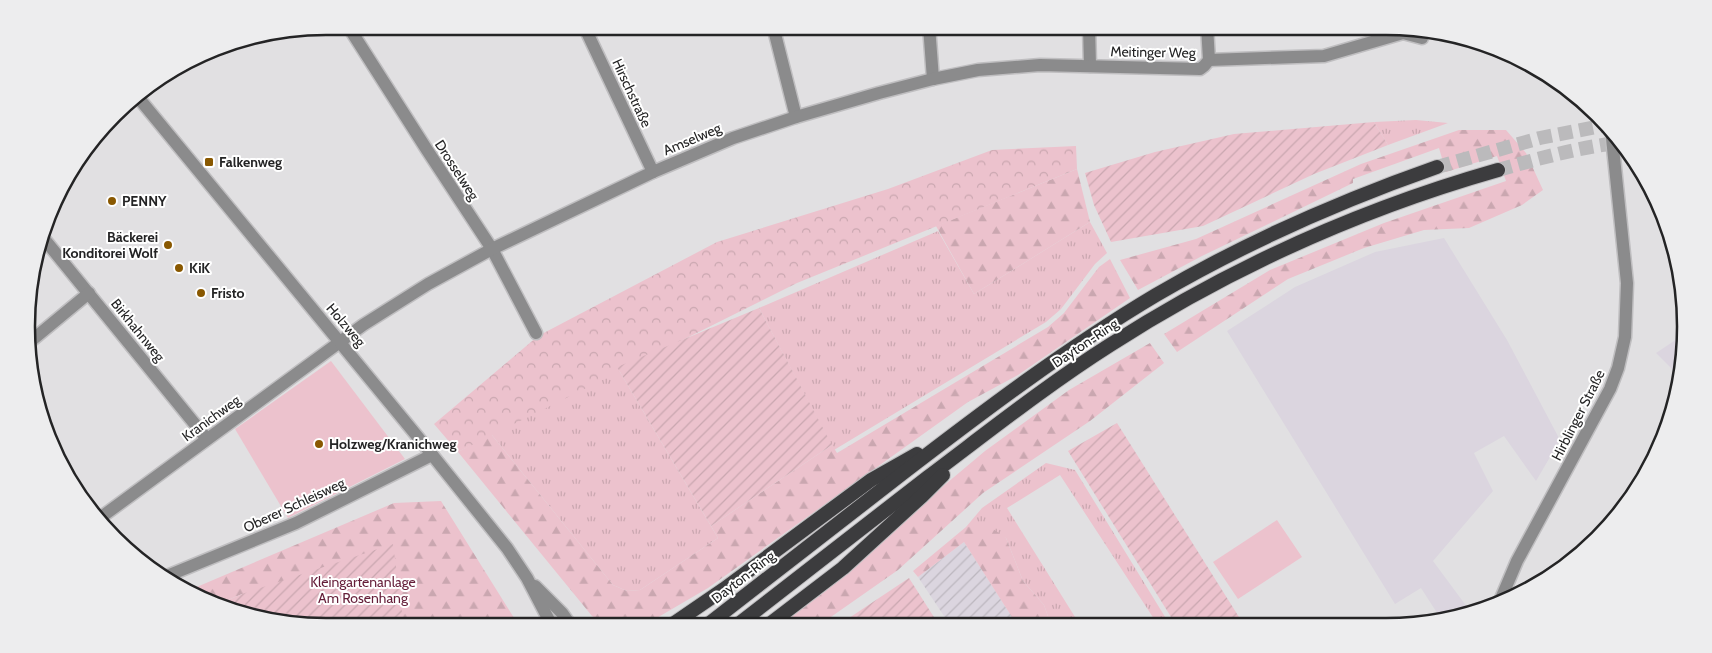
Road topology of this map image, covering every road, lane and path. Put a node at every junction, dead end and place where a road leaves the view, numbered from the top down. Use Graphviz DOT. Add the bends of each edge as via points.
graph roads {
  1 [pos="354,35"];
  2 [pos="588,35"];
  3 [pos="775,35"];
  4 [pos="930,35"];
  5 [pos="1090,35"];
  6 [pos="1207,35"];
  7 [pos="1394,35"];
  8 [pos="1417,37"];
  9 [pos="1422,38"];
  10 [pos="1208,60"];
  11 [pos="1090,66"];
  12 [pos="933,80"];
  13 [pos="141,101"];
  14 [pos="796,117"];
  15 [pos="1613,143"];
  16 [pos="1438,167"];
  17 [pos="1498,170"];
  18 [pos="653,172"];
  19 [pos="47,243"];
  20 [pos="492,249"];
  21 [pos="89,293"];
  22 [pos="536,333"];
  23 [pos="36,337"];
  24 [pos="340,342"];
  25 [pos="963,427"];
  26 [pos="207,439"];
  27 [pos="978,439"];
  28 [pos="432,455"];
  29 [pos="104,515"];
  30 [pos="173,574"];
  31 [pos="527,578"];
  32 [pos="1503,593"];
  33 [pos="548,618"];
  34 [pos="565,618"];
  35 [pos="682,618"];
  36 [pos="716,618"];
  37 [pos="746,618"];
  38 [pos="777,618"];
  1 -- 20 [label="street, Drosselweg"];
  2 -- 18 [label="street, Hirschstraße"];
  3 -- 14 [label="street"];
  4 -- 12 [label="street"];
  5 -- 11 [label="street"];
  6 -- 10 [label="street, Meitinger Weg"];
  7 -- 10 [label="street" via="1324,56"];
  8 -- 9 [label="street"];
  10 -- 11 [label="street, Meitinger Weg" via="1200,69"];
  11 -- 12 [label="street, Amselweg" via="1040,65 978,70"];
  12 -- 14 [label="street, Amselweg"];
  13 -- 24 [label="street, Holzweg"];
  14 -- 18 [label="street, Amselweg" via="733,138"];
  15 -- 32 [label="street, Hirblinger Straße" via="1627,283 1625,337 1618,368"];
  16 -- 25 [label="highway, Dayton-Ring" via="1359,196 1241,249 1157,295 1054,361"];
  17 -- 27 [label="highway, Dayton-Ring" via="1445,185 1366,214 1290,246 1225,279 1110,345"];
  18 -- 20 [label="street, Amselweg"];
  19 -- 21 [label="street, Birkhahnweg"];
  20 -- 22 [label="street, Drosselweg"];
  20 -- 24 [label="street, Amselweg" via="428,284"];
  21 -- 23 [label="street"];
  21 -- 26 [label="street, Birkhahnweg"];
  24 -- 26 [label="street, Kranichweg"];
  24 -- 28 [label="street, Holzweg"];
  25 -- 35 [label="highway" via="871,480"];
  25 -- 36 [label="highway, Dayton-Ring"];
  26 -- 29 [label="street, Kranichweg"];
  27 -- 37 [label="highway, Dayton-Ring"];
  27 -- 38 [label="highway" via="922,496 843,568"];
  28 -- 30 [label="street, Oberer Schleisweg" via="296,523"];
  28 -- 31 [label="street, Holzweg" via="507,548"];
  31 -- 33 [label="street, Holzweg"];
  31 -- 34 [label="street, Holzweg"];
}
